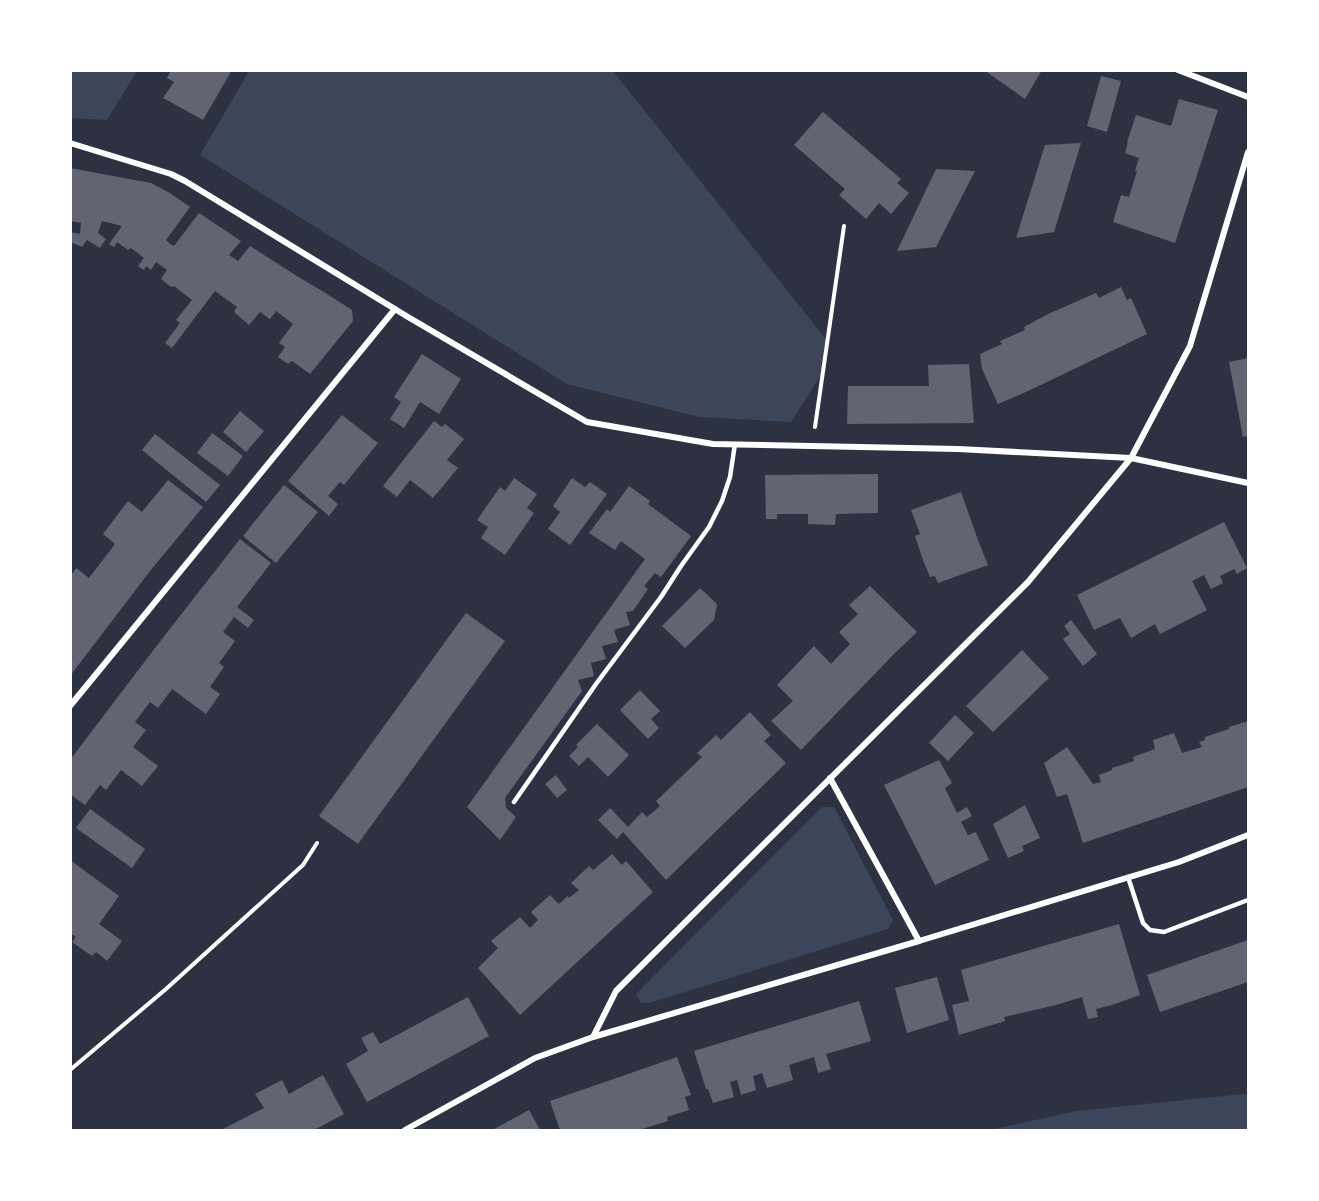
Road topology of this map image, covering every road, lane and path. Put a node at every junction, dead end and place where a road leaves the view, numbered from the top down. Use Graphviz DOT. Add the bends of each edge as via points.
graph roads {
  1 [pos="1178,70"];
  2 [pos="1248,97"];
  3 [pos="70,143"];
  4 [pos="1248,152"];
  5 [pos="844,226"];
  6 [pos="395,309"];
  7 [pos="735,444"];
  8 [pos="813,446"];
  9 [pos="1131,458"];
  10 [pos="1248,483"];
  11 [pos="70,706"];
  12 [pos="830,778"];
  13 [pos="514,802"];
  14 [pos="1248,835"];
  15 [pos="317,843"];
  16 [pos="1128,877"];
  17 [pos="1248,900"];
  18 [pos="919,941"];
  19 [pos="592,1037"];
  20 [pos="70,1070"];
  21 [pos="405,1131"];
  1 -- 2 [label="street"];
  3 -- 6 [label="street" via="185,181"];
  4 -- 9 [label="street" via="1190,346"];
  5 -- 8 [label="path"];
  6 -- 7 [label="street" via="587,423 713,444"];
  6 -- 11 [label="street"];
  7 -- 8 [label="street"];
  7 -- 13 [label="lane" via="730,477 709,527"];
  8 -- 9 [label="street"];
  9 -- 10 [label="street"];
  9 -- 12 [label="street" via="1028,582"];
  12 -- 18 [label="street"];
  12 -- 19 [label="street" via="616,991"];
  14 -- 16 [label="street"];
  15 -- 20 [label="path" via="303,865"];
  16 -- 17 [label="lane" via="1149,930 1164,932"];
  16 -- 18 [label="street"];
  18 -- 19 [label="street"];
  19 -- 21 [label="street" via="535,1058"];
}
